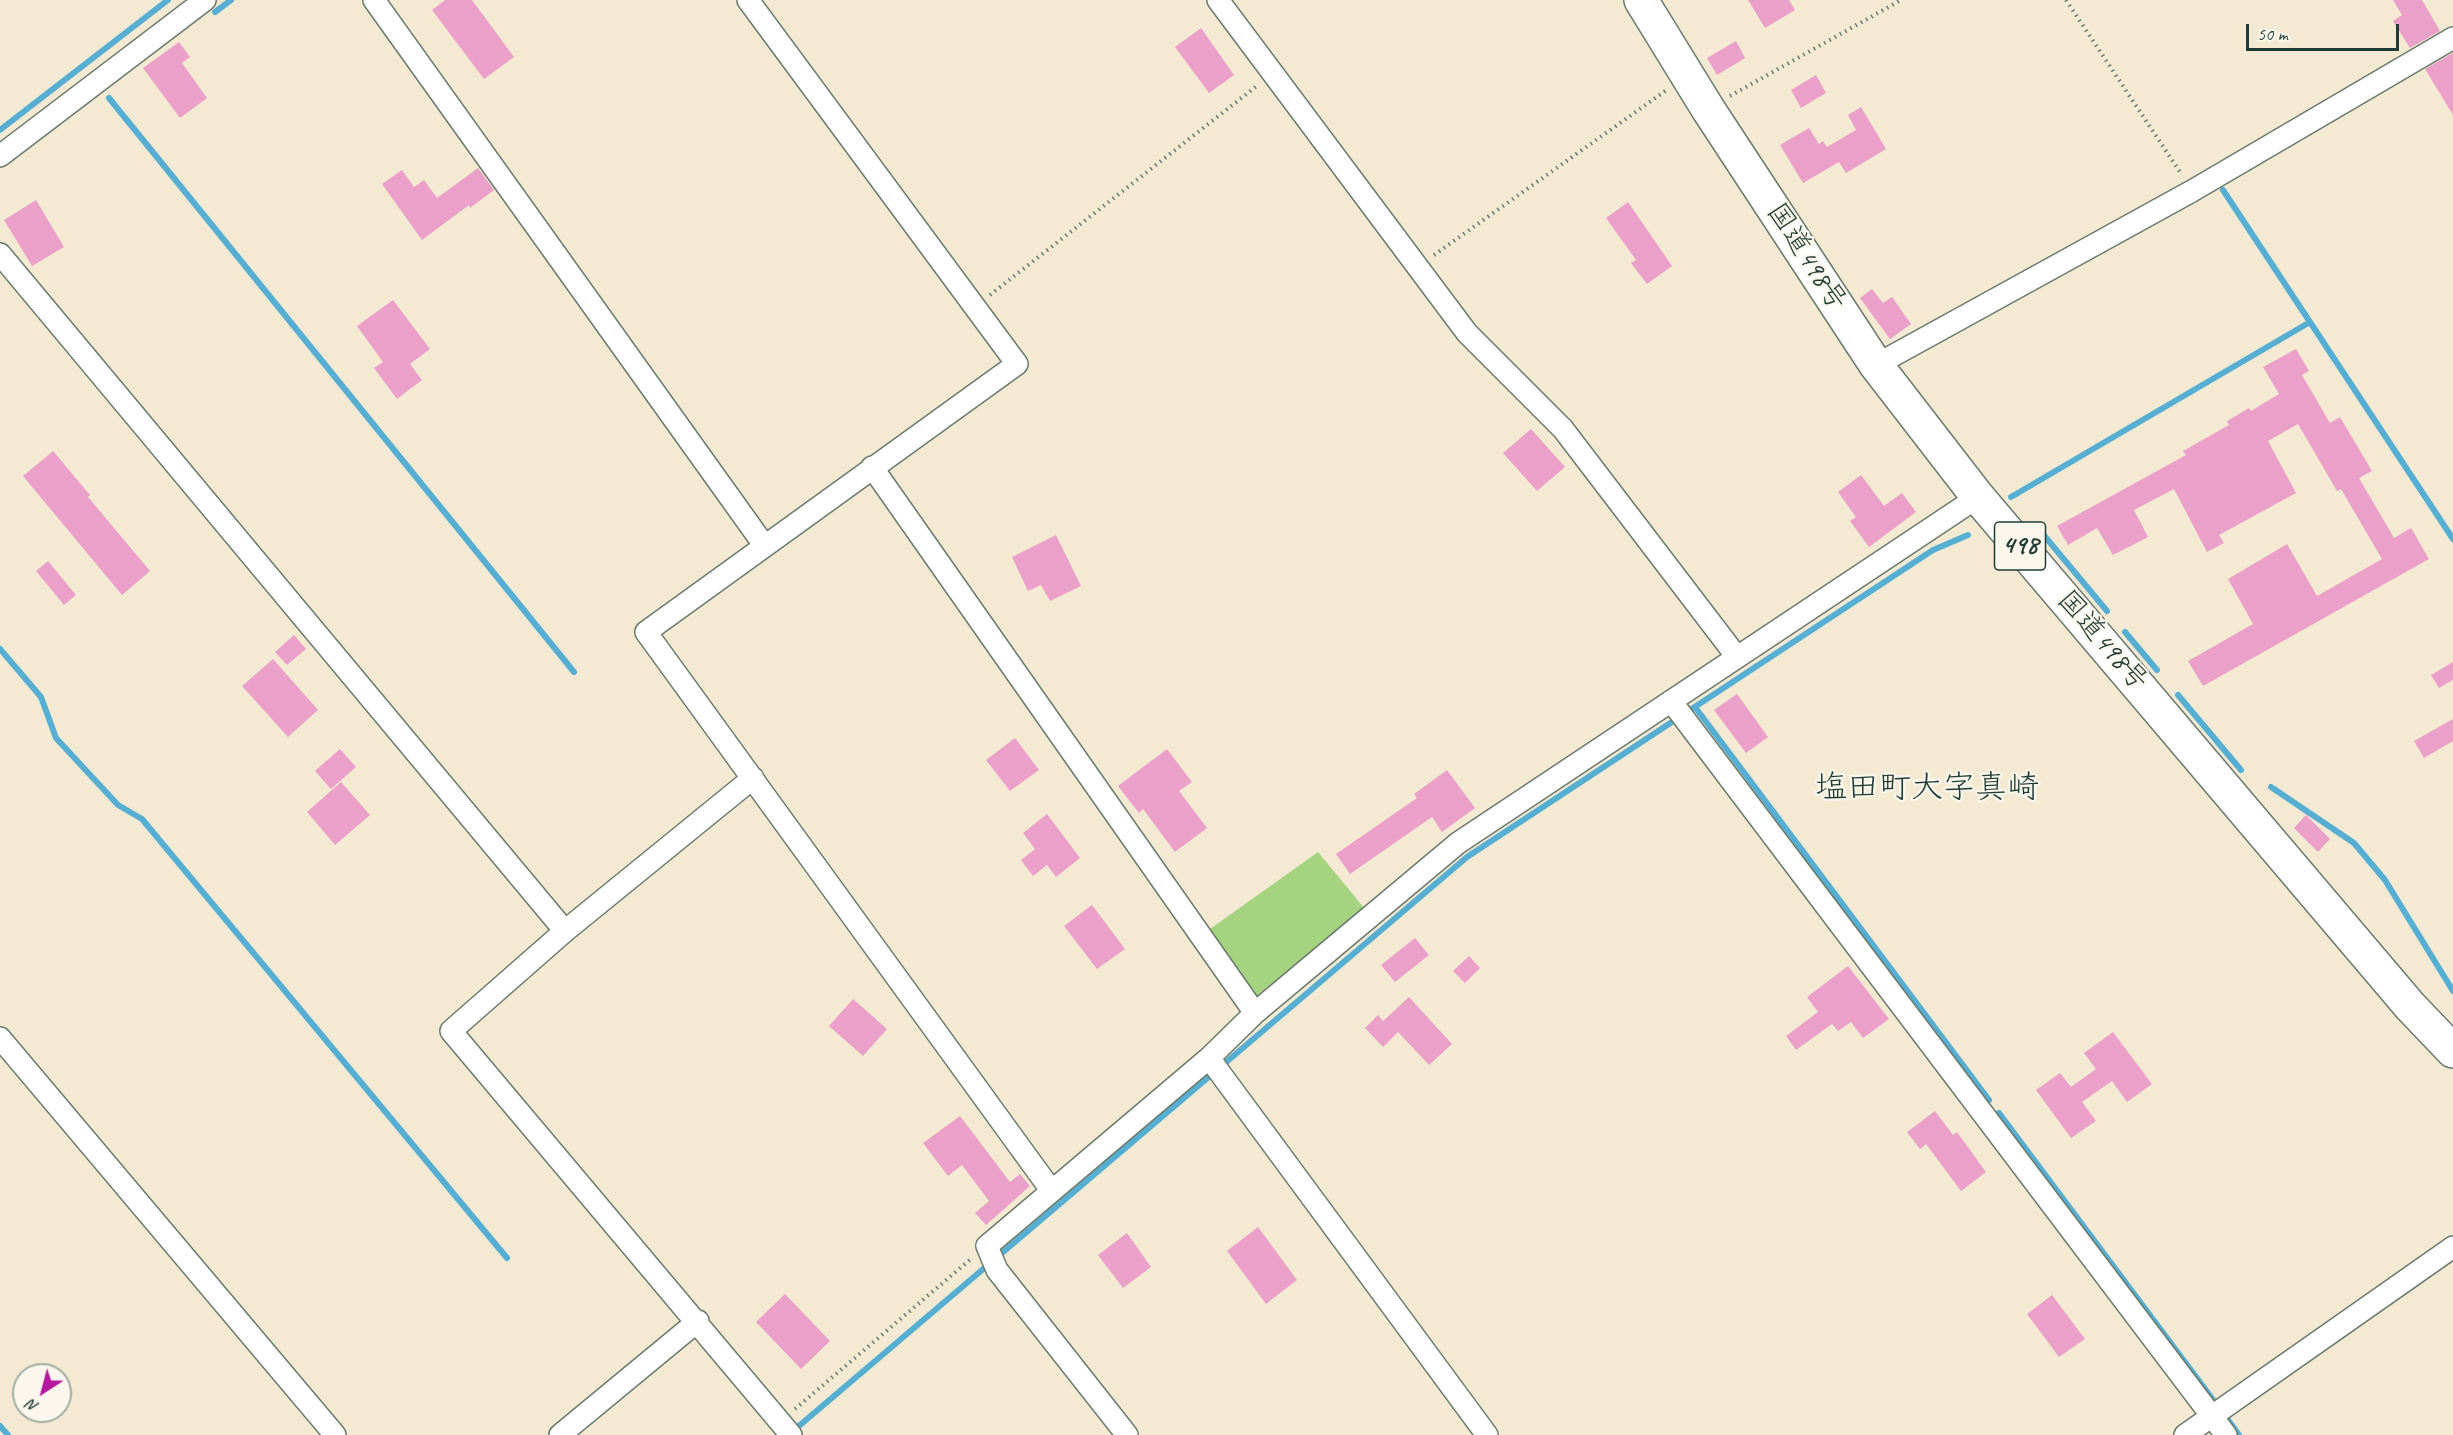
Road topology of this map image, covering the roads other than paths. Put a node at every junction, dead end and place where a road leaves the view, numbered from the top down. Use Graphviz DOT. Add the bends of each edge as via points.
graph roads {
  1 [pos="205,0"];
  2 [pos="374,0"];
  3 [pos="748,0"];
  4 [pos="1218,0"];
  5 [pos="1641,0"];
  6 [pos="2453,38"];
  7 [pos="0,156"];
  8 [pos="0,254"];
  9 [pos="1876,364"];
  10 [pos="872,467"];
  11 [pos="1978,497"];
  12 [pos="764,545"];
  13 [pos="1737,657"];
  14 [pos="1671,701"];
  15 [pos="753,778"];
  16 [pos="565,931"];
  17 [pos="1255,1013"];
  18 [pos="0,1038"];
  19 [pos="2453,1051"];
  20 [pos="1209,1058"];
  21 [pos="1051,1190"];
  22 [pos="2453,1247"];
  23 [pos="698,1321"];
  24 [pos="2211,1415"];
  25 [pos="786,1428"];
  26 [pos="1122,1433"];
  27 [pos="335,1435"];
  28 [pos="560,1435"];
  29 [pos="1487,1435"];
  30 [pos="2185,1435"];
  31 [pos="2226,1435"];
  1 -- 7 [label="street"];
  2 -- 12 [label="street"];
  3 -- 10 [label="street" via="1017,364"];
  4 -- 13 [label="street" via="1467,333 1563,429"];
  5 -- 9 [label="highway, 国道498号 / 498"];
  6 -- 9 [label="street" via="2192,191"];
  8 -- 16 [label="street"];
  9 -- 11 [label="highway, 国道498号 / 498"];
  10 -- 12 [label="street"];
  10 -- 17 [label="street"];
  11 -- 13 [label="street"];
  11 -- 19 [label="highway, 国道498号 / 498" via="2410,1006"];
  12 -- 15 [label="street" via="646,632"];
  13 -- 14 [label="street"];
  14 -- 17 [label="street" via="1458,843"];
  14 -- 24 [label="street"];
  15 -- 16 [label="street"];
  15 -- 21 [label="street"];
  16 -- 23 [label="street" via="451,1031"];
  17 -- 20 [label="street"];
  18 -- 27 [label="street"];
  20 -- 21 [label="street"];
  20 -- 29 [label="street"];
  21 -- 26 [label="street" via="987,1246 997,1270"];
  22 -- 24 [label="street"];
  23 -- 25 [label="street"];
  23 -- 28 [label="street"];
  24 -- 30 [label="street"];
  24 -- 31 [label="street"];
}
